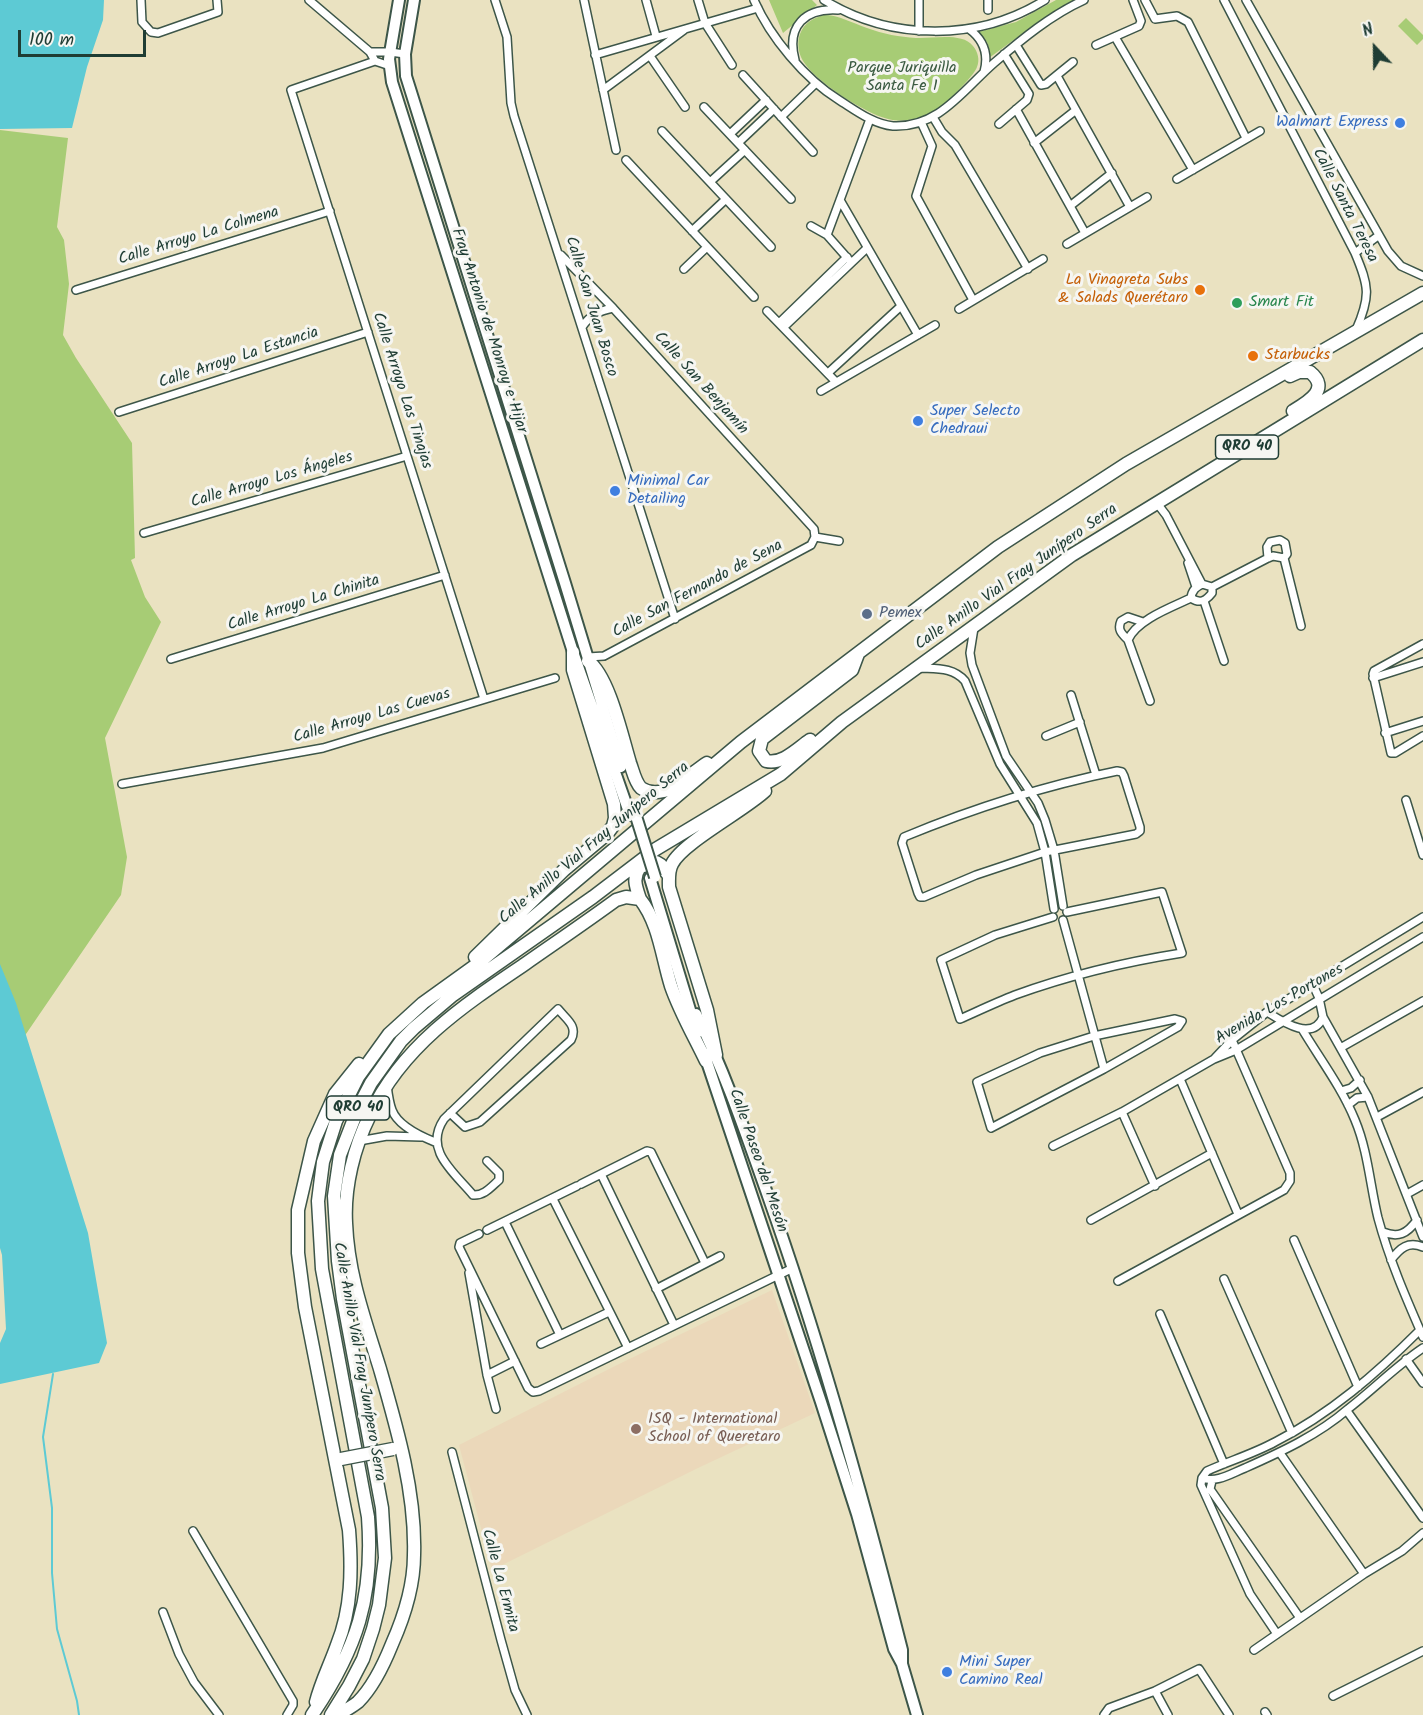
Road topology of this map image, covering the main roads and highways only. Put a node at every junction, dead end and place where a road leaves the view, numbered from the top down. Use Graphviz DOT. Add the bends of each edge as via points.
graph roads {
  1 [pos="399,0"];
  2 [pos="414,0"];
  3 [pos="413,101"];
  4 [pos="399,105"];
  5 [pos="1423,293"];
  6 [pos="1423,340"];
  7 [pos="493,357"];
  8 [pos="482,361"];
  9 [pos="1215,414"];
  10 [pos="1238,453"];
  11 [pos="573,652"];
  12 [pos="858,654"];
  13 [pos="587,664"];
  14 [pos="842,722"];
  15 [pos="741,742"];
  16 [pos="781,774"];
  17 [pos="669,876"];
  18 [pos="593,897"];
  19 [pos="640,899"];
  20 [pos="525,964"];
  21 [pos="440,992"];
  22 [pos="389,1034"];
  23 [pos="711,1058"];
  24 [pos="397,1449"];
  25 [pos="338,1460"];
  26 [pos="862,1512"];
  27 [pos="313,1714"];
  28 [pos="331,1715"];
  29 [pos="337,1715"];
  30 [pos="917,1715"];
  1 -- 4 [label="main road, Fray Antonio de Monroy e Hijar" via="390,52"];
  2 -- 3 [label="main road, Fray Antonio de Monroy e Hijar" via="405,54"];
  3 -- 4 [label="main road"];
  3 -- 7 [label="main road, Fray Antonio de Monroy e Hijar"];
  4 -- 8 [label="main road, Fray Antonio de Monroy e Hijar"];
  5 -- 9 [label="highway, Calle Anillo Vial Fray Junípero Serra / QRO 40"];
  6 -- 10 [label="highway, Calle Anillo Vial Fray Junípero Serra / QRO 40"];
  7 -- 8 [label="main road"];
  7 -- 13 [label="main road, Fray Antonio de Monroy e Hijar"];
  8 -- 11 [label="main road, Fray Antonio de Monroy e Hijar"];
  9 -- 10 [label="highway" via="1299,372 1310,372 1317,379 1319,388 1311,398 1250,438"];
  9 -- 12 [label="highway, Calle Anillo Vial Fray Junípero Serra / QRO 40" via="1126,464 998,547"];
  10 -- 14 [label="highway, Calle Anillo Vial Fray Junípero Serra / QRO 40" via="1072,555"];
  11 -- 13 [label="main road, Fray Antonio de Monroy e Hijar"];
  11 -- 21 [label="highway" via="573,670 614,804 613,826"];
  12 -- 14 [label="highway" via="852,670 762,739 760,755 769,763 783,759"];
  12 -- 15 [label="highway, Calle Anillo Vial Fray Junípero Serra / QRO 40"];
  13 -- 15 [label="highway" via="595,665 605,682 633,772 645,790 671,788"];
  13 -- 23 [label="main road, Calle Paseo del Mesón" via="688,1008"];
  14 -- 16 [label="highway, Calle Anillo Vial Fray Junípero Serra / QRO 40"];
  15 -- 21 [label="highway, Calle Anillo Vial Fray Junípero Serra / QRO 40"];
  16 -- 17 [label="highway" via="763,794 681,854 672,863"];
  16 -- 18 [label="highway, Calle Anillo Vial Fray Junípero Serra / QRO 40" via="656,849"];
  17 -- 19 [label="highway" via="656,862 639,867 635,885"];
  17 -- 23 [label="highway" via="669,887 707,1010"];
  18 -- 20 [label="highway"];
  18 -- 28 [label="highway, Calle Anillo Vial Fray Junípero Serra / QRO 40" via="453,995 414,1028 370,1083 340,1155 334,1196 338,1261 382,1508 385,1558 373,1629 354,1677"];
  19 -- 20 [label="highway" via="616,900"];
  19 -- 23 [label="highway" via="651,916 682,1013"];
  20 -- 24 [label="highway" via="445,1021 406,1058 370,1113 359,1141 345,1221 349,1259 380,1369"];
  21 -- 22 [label="highway, Calle Anillo Vial Fray Junípero Serra / QRO 40"];
  22 -- 25 [label="highway" via="335,1094 314,1141 298,1210 297,1253 305,1307"];
  22 -- 27 [label="highway, Calle Anillo Vial Fray Junípero Serra / QRO 40" via="343,1106 327,1144 320,1180 322,1269 368,1517 371,1552 362,1615 340,1670"];
  23 -- 26 [label="main road, Calle Paseo del Mesón" via="779,1274"];
  23 -- 26 [label="main road, Calle Paseo del Mesón" via="793,1268 832,1390"];
  24 -- 25 [label="highway, bridge"];
  24 -- 29 [label="highway" via="413,1520 414,1556 408,1599 380,1672 357,1703"];
  25 -- 27 [label="highway" via="349,1530 350,1593 338,1644"];
  26 -- 30 [label="main road, Calle Paseo del Mesón" via="894,1649"];
}
